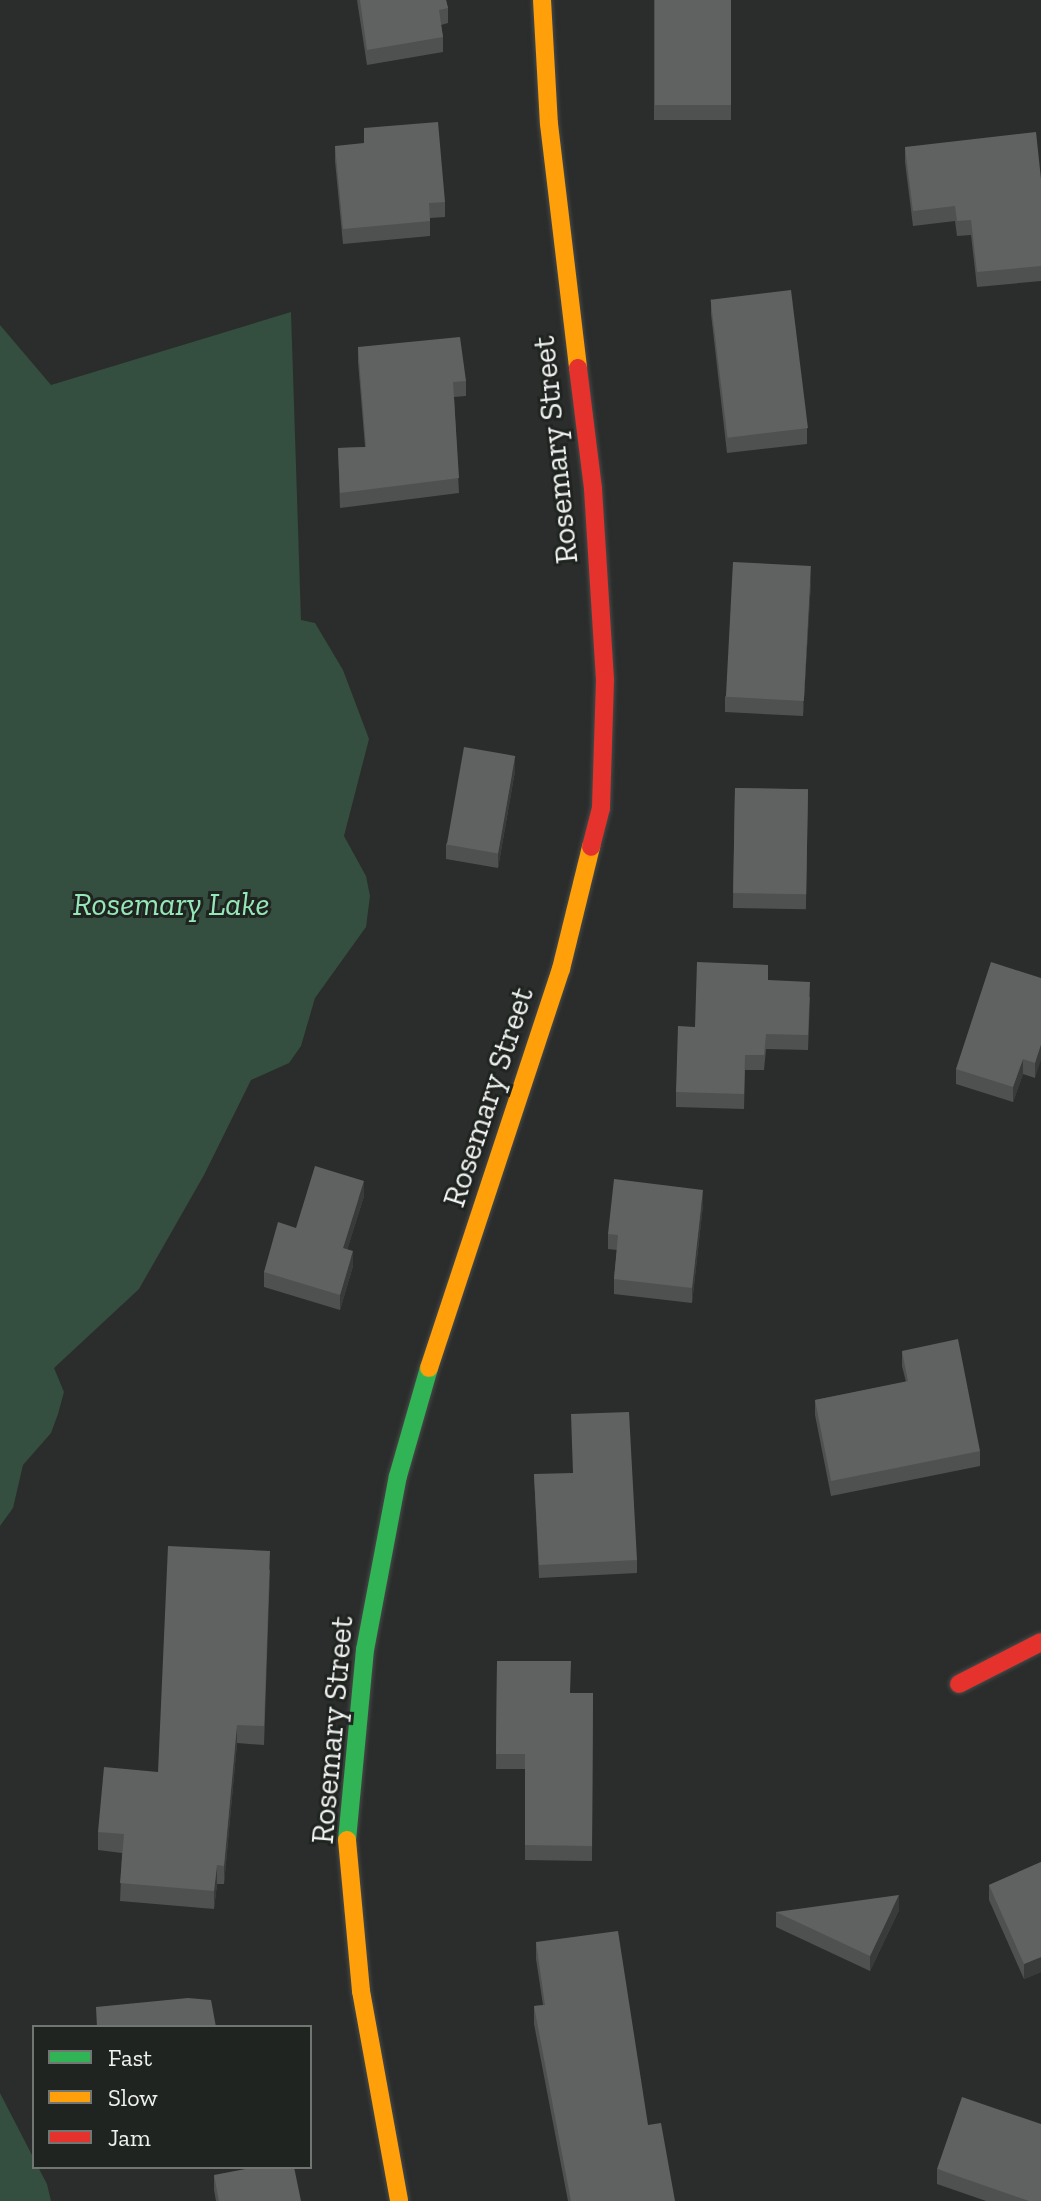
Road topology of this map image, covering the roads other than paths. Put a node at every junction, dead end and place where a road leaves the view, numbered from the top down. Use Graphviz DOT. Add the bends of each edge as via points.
graph roads {
  1 [pos="542,0"];
  2 [pos="1041,1642"];
  3 [pos="959,1684"];
  4 [pos="399,2201"];
  1 -- 4 [label="street, Rosemary Street" via="549,124 593,489 605,680 601,808 561,969 442,1322 398,1476 365,1650 347,1837 361,1991"];
  2 -- 3 [label="street"];
}
